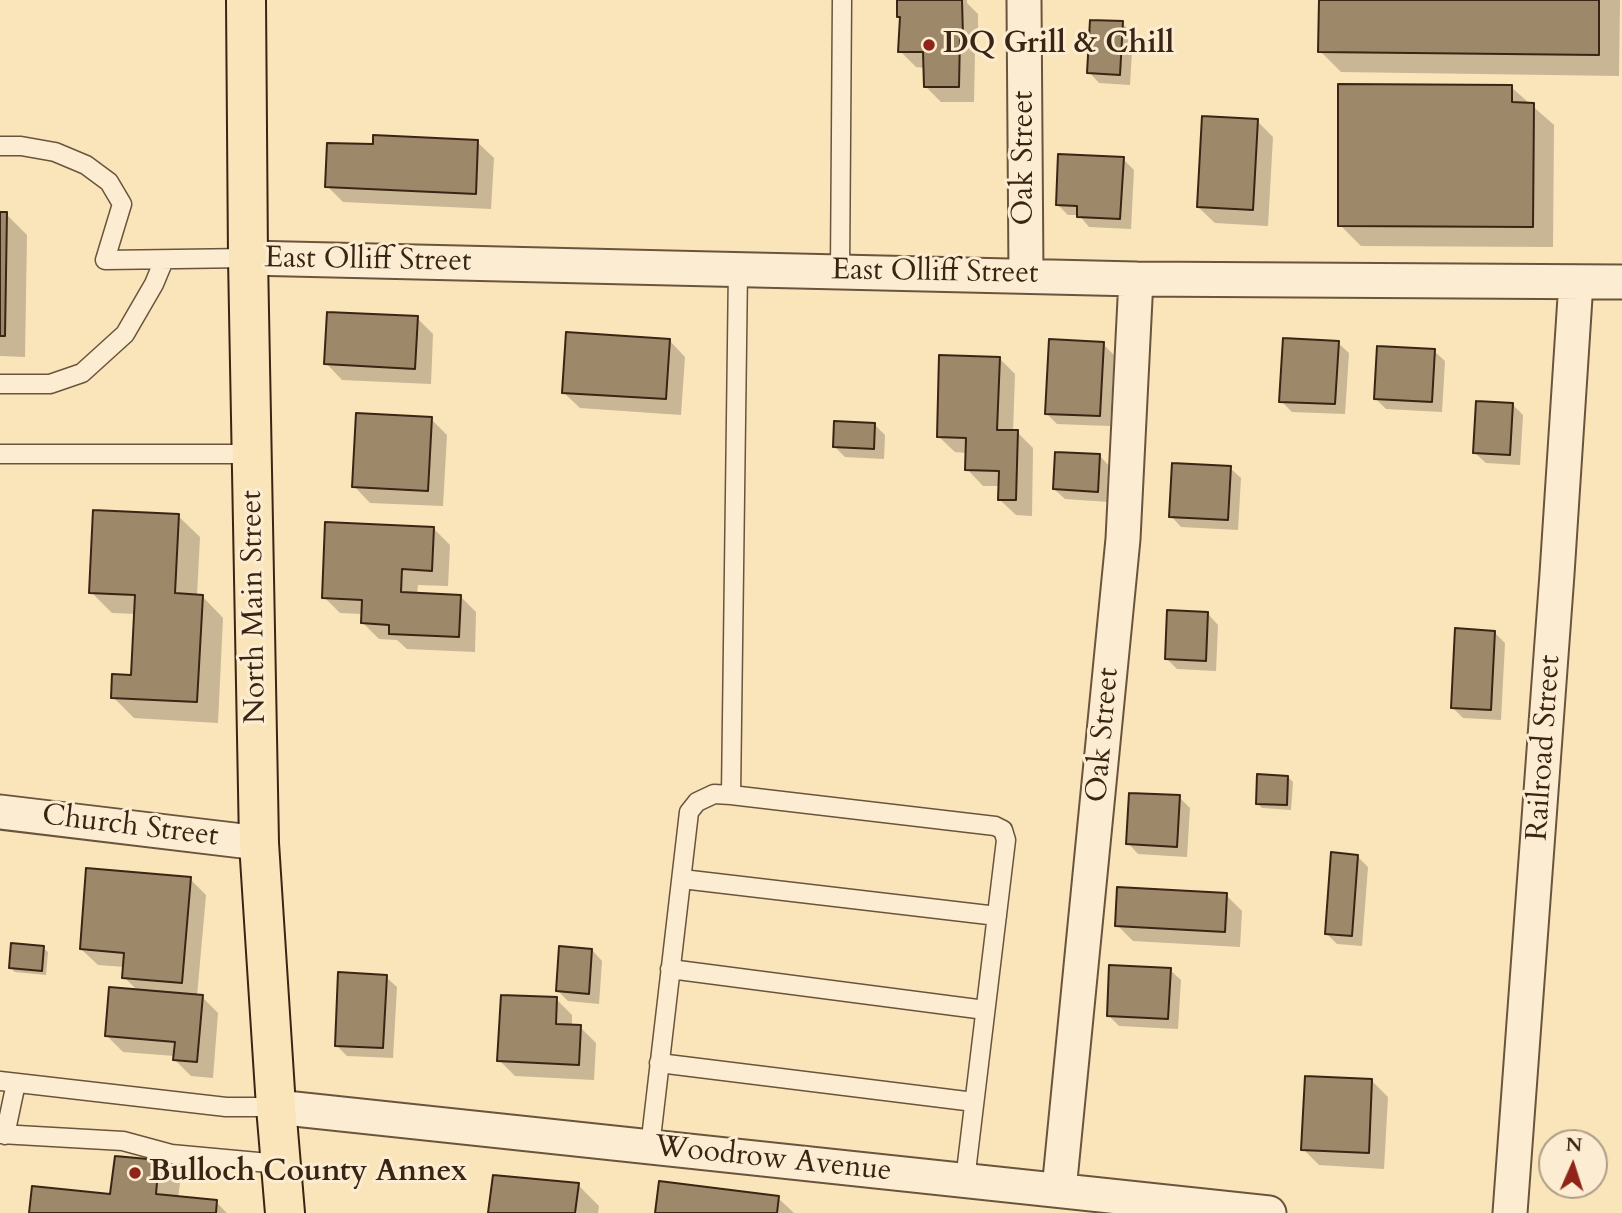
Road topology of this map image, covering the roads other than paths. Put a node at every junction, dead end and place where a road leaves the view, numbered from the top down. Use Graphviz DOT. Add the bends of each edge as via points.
graph roads {
  1 [pos="246,0"];
  2 [pos="842,0"];
  3 [pos="1024,0"];
  4 [pos="0,146"];
  5 [pos="248,258"];
  6 [pos="164,260"];
  7 [pos="738,269"];
  8 [pos="840,271"];
  9 [pos="1026,275"];
  10 [pos="1136,279"];
  11 [pos="1576,282"];
  12 [pos="1622,282"];
  13 [pos="0,384"];
  14 [pos="0,454"];
  15 [pos="252,454"];
  16 [pos="732,795"];
  17 [pos="0,812"];
  18 [pos="259,843"];
  19 [pos="682,879"];
  20 [pos="997,916"];
  21 [pos="670,969"];
  22 [pos="985,1010"];
  23 [pos="659,1063"];
  24 [pos="8,1082"];
  25 [pos="974,1102"];
  26 [pos="276,1107"];
  27 [pos="3,1135"];
  28 [pos="650,1147"];
  29 [pos="280,1164"];
  30 [pos="965,1180"];
  31 [pos="1059,1190"];
  32 [pos="1122,1205"];
  33 [pos="285,1213"];
  34 [pos="1269,1213"];
  35 [pos="1510,1213"];
  1 -- 5 [label="main road, North Main Street"];
  2 -- 8 [label="lane"];
  3 -- 9 [label="street, Oak Street"];
  4 -- 6 [label="lane" via="55,152 86,165 109,182 122,204 105,260"];
  5 -- 6 [label="lane"];
  5 -- 7 [label="street, East Olliff Street"];
  5 -- 15 [label="main road, North Main Street"];
  6 -- 13 [label="lane" via="125,334 82,373 50,384"];
  7 -- 8 [label="street, East Olliff Street"];
  7 -- 16 [label="lane"];
  8 -- 9 [label="street, East Olliff Street"];
  9 -- 10 [label="street, East Olliff Street"];
  10 -- 11 [label="street, East Olliff Street"];
  10 -- 31 [label="street, Oak Street" via="1123,539"];
  11 -- 12 [label="street, East Olliff Street"];
  11 -- 35 [label="street, Railroad Street"];
  14 -- 15 [label="lane"];
  15 -- 18 [label="main road, North Main Street"];
  16 -- 19 [label="lane" via="714,794 689,811"];
  16 -- 20 [label="lane" via="995,825 1006,840"];
  17 -- 18 [label="street, Church Street"];
  18 -- 26 [label="main road, North Main Street"];
  19 -- 20 [label="lane"];
  19 -- 21 [label="lane"];
  20 -- 22 [label="lane"];
  21 -- 22 [label="lane"];
  21 -- 23 [label="lane"];
  22 -- 25 [label="lane"];
  23 -- 25 [label="lane"];
  23 -- 28 [label="lane"];
  24 -- 26 [label="lane" via="226,1107"];
  24 -- 27 [label="lane"];
  25 -- 30 [label="lane"];
  26 -- 28 [label="street, Woodrow Avenue"];
  26 -- 29 [label="main road, North Main Street"];
  27 -- 29 [label="lane" via="123,1141 171,1154"];
  28 -- 30 [label="street, Woodrow Avenue"];
  29 -- 33 [label="main road, North Main Street"];
  30 -- 31 [label="street, Woodrow Avenue"];
  31 -- 32 [label="street, Woodrow Avenue"];
  32 -- 34 [label="street, Woodrow Avenue"];
}
